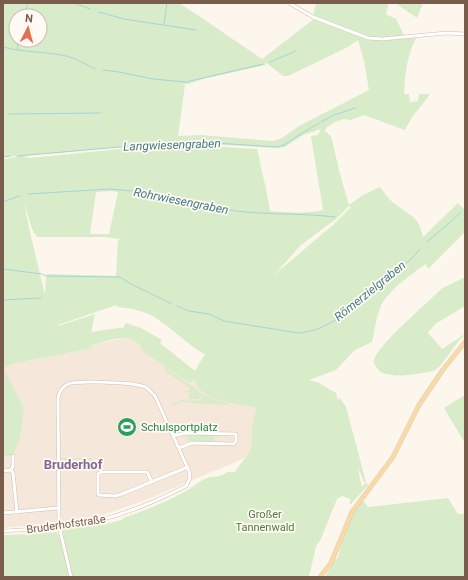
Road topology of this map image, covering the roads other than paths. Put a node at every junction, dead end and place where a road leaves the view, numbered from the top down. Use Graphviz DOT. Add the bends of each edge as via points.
graph roads {
  1 [pos="289,3"];
  2 [pos="465,34"];
  3 [pos="465,342"];
  4 [pos="173,436"];
  5 [pos="179,448"];
  6 [pos="14,456"];
  7 [pos="188,467"];
  8 [pos="11,470"];
  9 [pos="3,471"];
  10 [pos="152,482"];
  11 [pos="58,508"];
  12 [pos="17,512"];
  13 [pos="3,514"];
  14 [pos="59,526"];
  15 [pos="3,531"];
  16 [pos="71,577"];
  17 [pos="320,577"];
  1 -- 2 [label="street" via="313,17 368,38"];
  3 -- 17 [label="main road" via="419,405 393,457 352,512 330,563"];
  4 -- 5 [label="street"];
  4 -- 5 [label="street" via="186,433 236,434 234,444 192,443"];
  4 -- 11 [label="street" via="155,396 150,389 141,384 67,384 61,389 58,398"];
  5 -- 7 [label="street"];
  6 -- 8 [label="street"];
  7 -- 10 [label="street"];
  7 -- 14 [label="street, Bruderhofstraße" via="190,478 186,486 135,509 96,521"];
  8 -- 9 [label="street"];
  8 -- 12 [label="street"];
  10 -- 10 [label="street" via="147,472 100,472 98,493 116,496"];
  11 -- 12 [label="street"];
  11 -- 14 [label="street"];
  12 -- 13 [label="street"];
  14 -- 15 [label="street, Bruderhofstraße"];
  14 -- 16 [label="street"];
}
